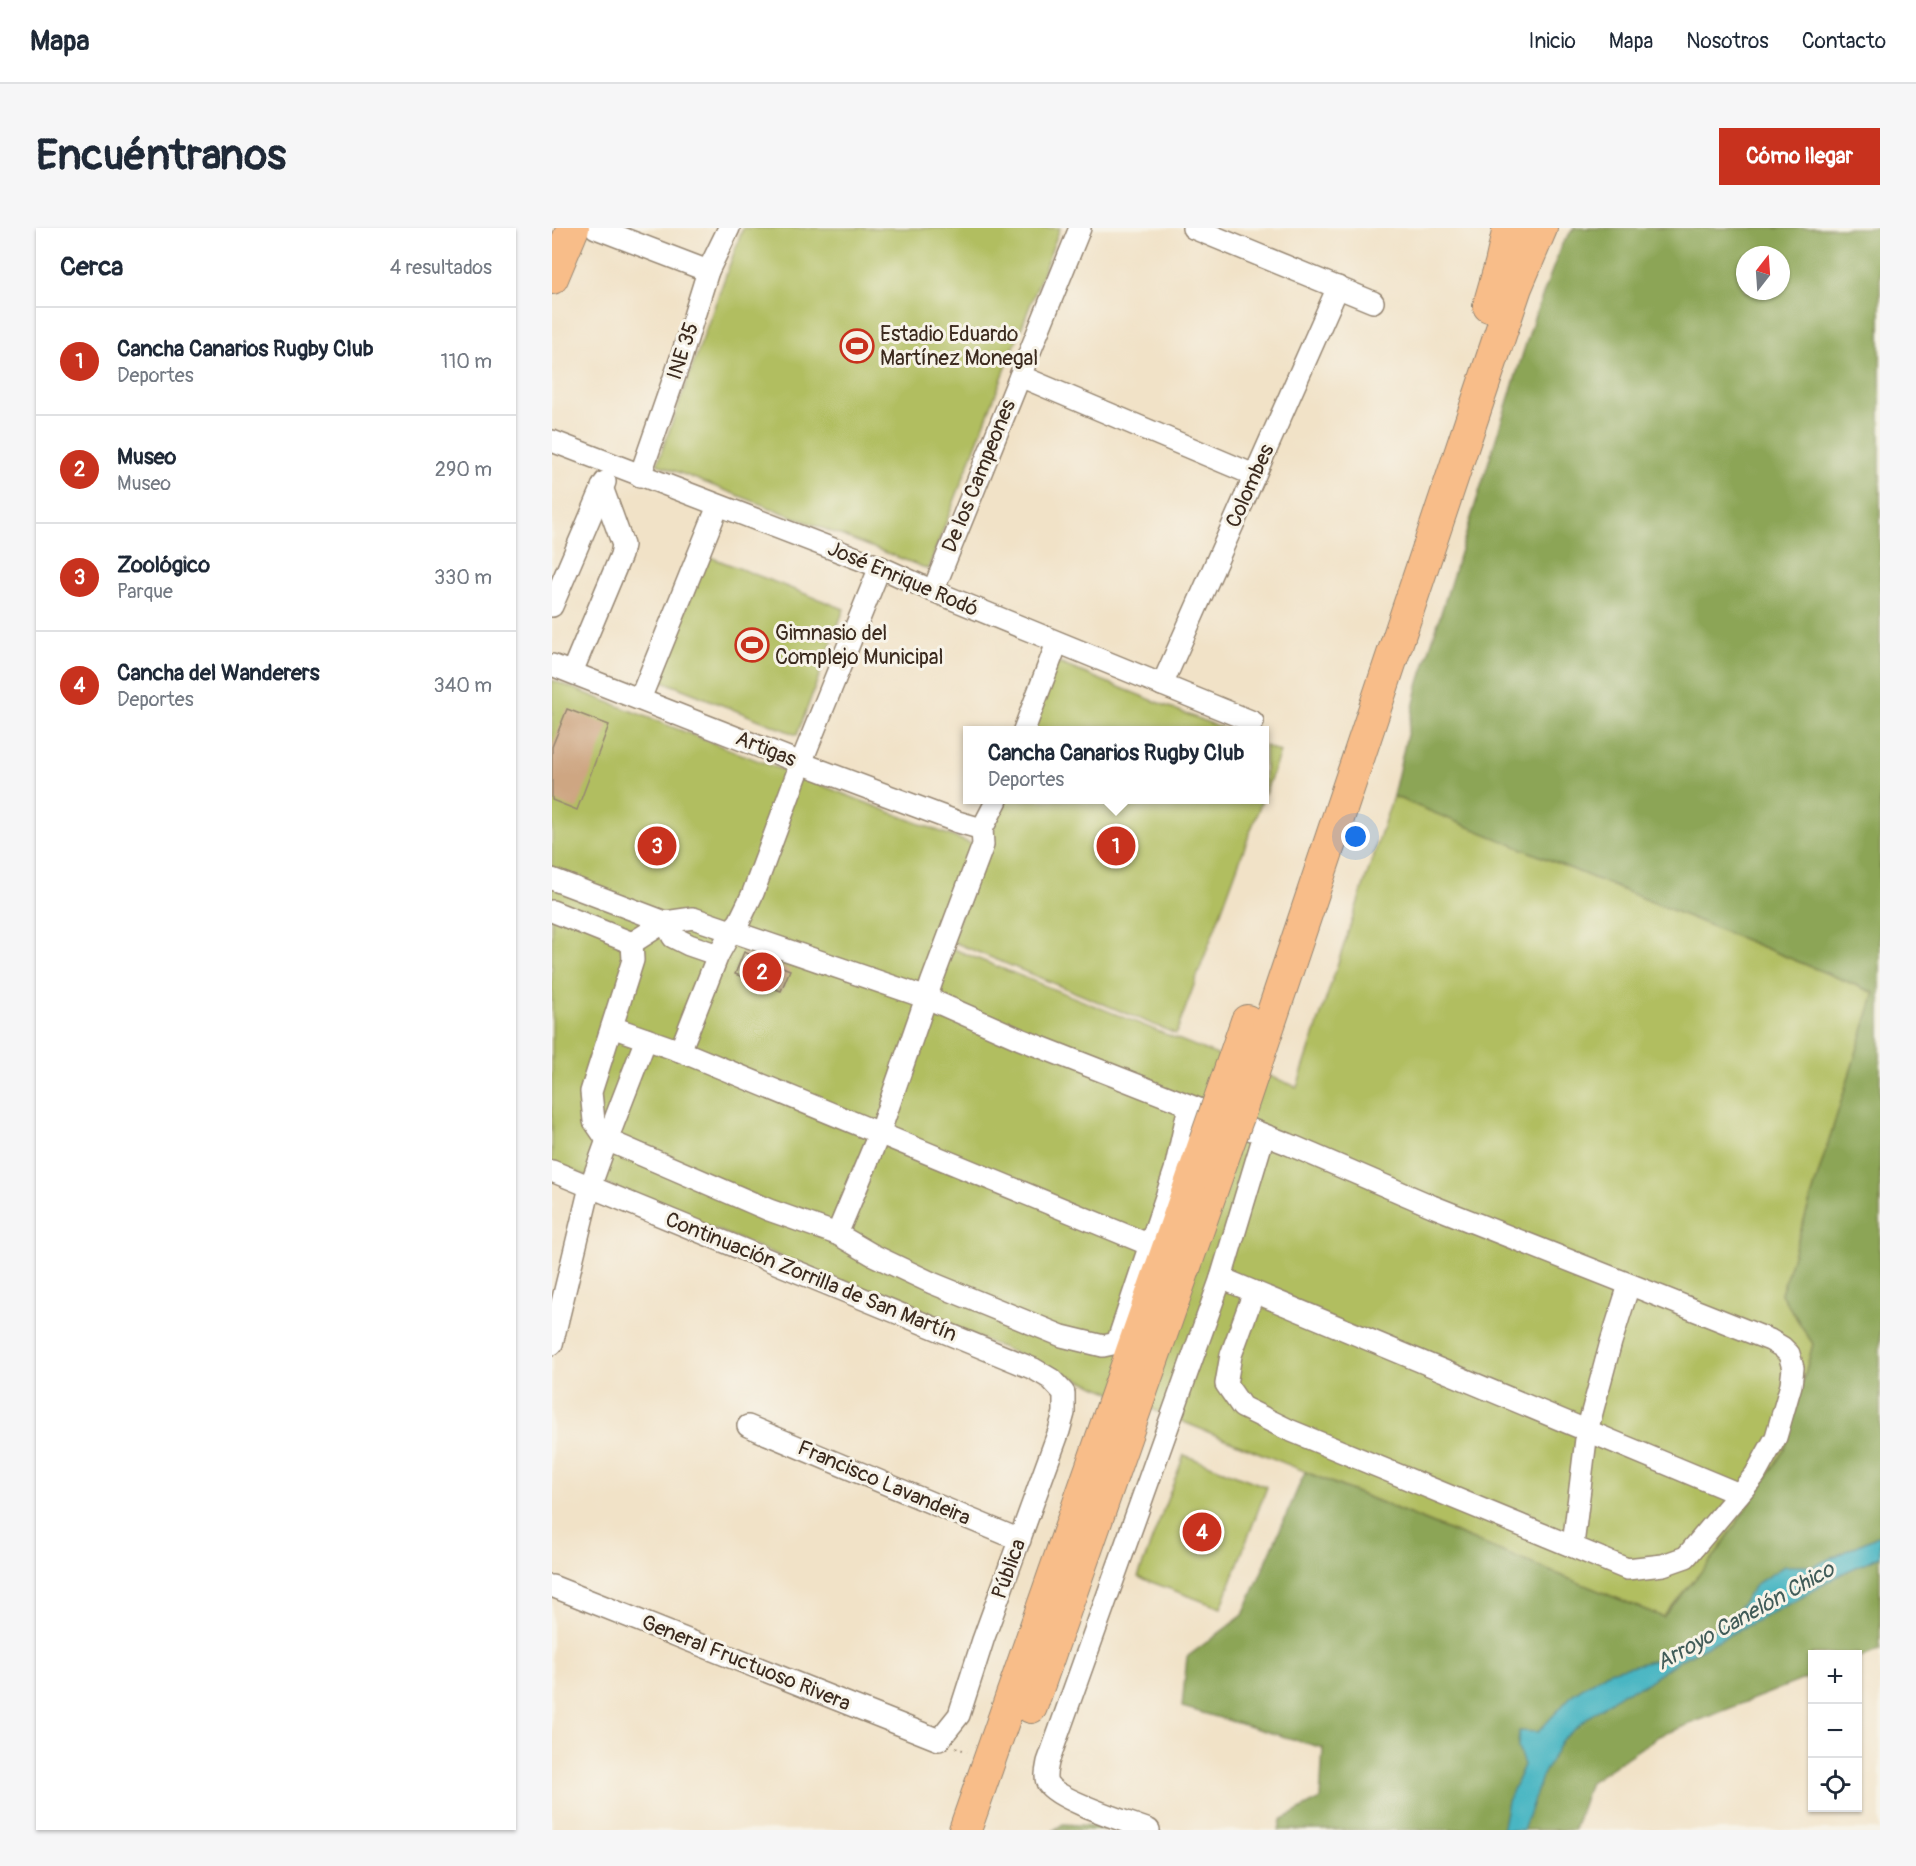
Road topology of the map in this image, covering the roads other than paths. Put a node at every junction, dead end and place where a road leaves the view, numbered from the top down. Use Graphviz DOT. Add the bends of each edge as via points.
graph roads {
  1 [pos="573,228"];
  2 [pos="596,228"];
  3 [pos="729,228"];
  4 [pos="1080,228"];
  5 [pos="1193,228"];
  6 [pos="1509,228"];
  7 [pos="1541,228"];
  8 [pos="708,271"];
  9 [pos="552,278"];
  10 [pos="1338,287"];
  11 [pos="1373,302"];
  12 [pos="1020,376"];
  13 [pos="552,441"];
  14 [pos="612,465"];
  15 [pos="1254,475"];
  16 [pos="640,476"];
  17 [pos="602,488"];
  18 [pos="718,506"];
  19 [pos="880,567"];
  20 [pos="933,591"];
  21 [pos="552,606"];
  22 [pos="1057,643"];
  23 [pos="552,665"];
  24 [pos="572,672"];
  25 [pos="1162,686"];
  26 [pos="640,699"];
  27 [pos="1252,722"];
  28 [pos="1025,726"];
  29 [pos="801,763"];
  30 [pos="995,804"];
  31 [pos="982,829"];
  32 [pos="552,879"];
  33 [pos="552,911"];
  34 [pos="665,922"];
  35 [pos="732,930"];
  36 [pos="632,943"];
  37 [pos="718,955"];
  38 [pos="927,998"];
  39 [pos="612,1027"];
  40 [pos="646,1039"];
  41 [pos="680,1051"];
  42 [pos="1216,1107"];
  43 [pos="879,1134"];
  44 [pos="1264,1135"];
  45 [pos="608,1140"];
  46 [pos="1215,1146"];
  47 [pos="552,1171"];
  48 [pos="590,1187"];
  49 [pos="837,1234"];
  50 [pos="1150,1245"];
  51 [pos="1221,1278"];
  52 [pos="1629,1285"];
  53 [pos="1254,1292"];
  54 [pos="552,1344"];
  55 [pos="1064,1392"];
  56 [pos="748,1426"];
  57 [pos="1587,1431"];
  58 [pos="1739,1494"];
  59 [pos="1020,1540"];
  60 [pos="1573,1545"];
  61 [pos="552,1586"];
  62 [pos="939,1740"];
  63 [pos="965,1830"];
  64 [pos="988,1830"];
  65 [pos="1149,1830"];
  1 -- 9 [label="highway"];
  2 -- 8 [label="street"];
  3 -- 8 [label="street, INE 35"];
  4 -- 12 [label="street, De los Campeones"];
  5 -- 10 [label="street"];
  6 -- 42 [label="highway" via="1495,287 1447,436"];
  7 -- 42 [label="highway" via="1516,286"];
  8 -- 16 [label="street, INE 35"];
  10 -- 11 [label="street"];
  10 -- 15 [label="street, Colombes"];
  12 -- 15 [label="street"];
  12 -- 20 [label="street, De los Campeones"];
  13 -- 14 [label="street, José Enrique Rodó"];
  14 -- 16 [label="street, José Enrique Rodó"];
  14 -- 17 [label="street"];
  15 -- 25 [label="street, Colombes"];
  16 -- 18 [label="street, José Enrique Rodó"];
  17 -- 21 [label="street"];
  17 -- 24 [label="street" via="623,545"];
  18 -- 19 [label="street, José Enrique Rodó"];
  18 -- 26 [label="street"];
  19 -- 20 [label="street, José Enrique Rodó"];
  19 -- 29 [label="street"];
  20 -- 22 [label="street, José Enrique Rodó"];
  22 -- 25 [label="street, José Enrique Rodó"];
  22 -- 28 [label="street"];
  23 -- 24 [label="street, Artigas"];
  24 -- 26 [label="street, Artigas"];
  25 -- 27 [label="street, José Enrique Rodó"];
  26 -- 29 [label="street, Artigas"];
  29 -- 31 [label="street, Artigas"];
  29 -- 35 [label="street" via="753,893"];
  30 -- 31 [label="street"];
  31 -- 38 [label="street" via="983,845"];
  32 -- 34 [label="street"];
  33 -- 36 [label="street"];
  34 -- 35 [label="street" via="693,918"];
  34 -- 36 [label="street"];
  34 -- 37 [label="street" via="673,937"];
  35 -- 37 [label="street"];
  35 -- 38 [label="street"];
  36 -- 39 [label="street" via="633,960"];
  37 -- 41 [label="street"];
  38 -- 42 [label="street" via="1020,1039"];
  38 -- 43 [label="street"];
  39 -- 40 [label="street"];
  39 -- 45 [label="street" via="591,1092 594,1121"];
  40 -- 41 [label="street"];
  40 -- 45 [label="street"];
  41 -- 43 [label="street"];
  42 -- 44 [label="street"];
  42 -- 46 [label="highway, bridge"];
  42 -- 50 [label="street" via="1175,1170"];
  43 -- 49 [label="street"];
  43 -- 50 [label="street"];
  44 -- 51 [label="street"];
  44 -- 52 [label="street"];
  45 -- 48 [label="street"];
  45 -- 49 [label="street" via="770,1210"];
  46 -- 63 [label="highway"];
  46 -- 64 [label="highway"];
  47 -- 48 [label="street, Continuación Zorrilla de San Martín"];
  48 -- 54 [label="street"];
  48 -- 55 [label="street, Continuación Zorrilla de San Martín" via="1034,1369"];
  49 -- 50 [label="street" via="932,1283 1062,1336 1103,1346 1117,1343"];
  51 -- 53 [label="street"];
  51 -- 65 [label="street" via="1048,1762 1049,1787 1072,1801"];
  52 -- 57 [label="street"];
  52 -- 58 [label="street" via="1770,1340 1789,1354 1793,1368 1791,1385 1776,1437 1755,1475"];
  53 -- 57 [label="street"];
  53 -- 60 [label="street" via="1231,1355 1227,1384 1242,1407 1289,1430"];
  55 -- 59 [label="street, Pública" via="1059,1431"];
  56 -- 59 [label="street, Francisco Lavandeira"];
  57 -- 58 [label="street"];
  57 -- 60 [label="street"];
  58 -- 60 [label="street" via="1686,1557 1663,1565 1627,1569"];
  59 -- 62 [label="street, Pública" via="959,1715"];
  61 -- 62 [label="street, General Fructuoso Rivera"];
}
